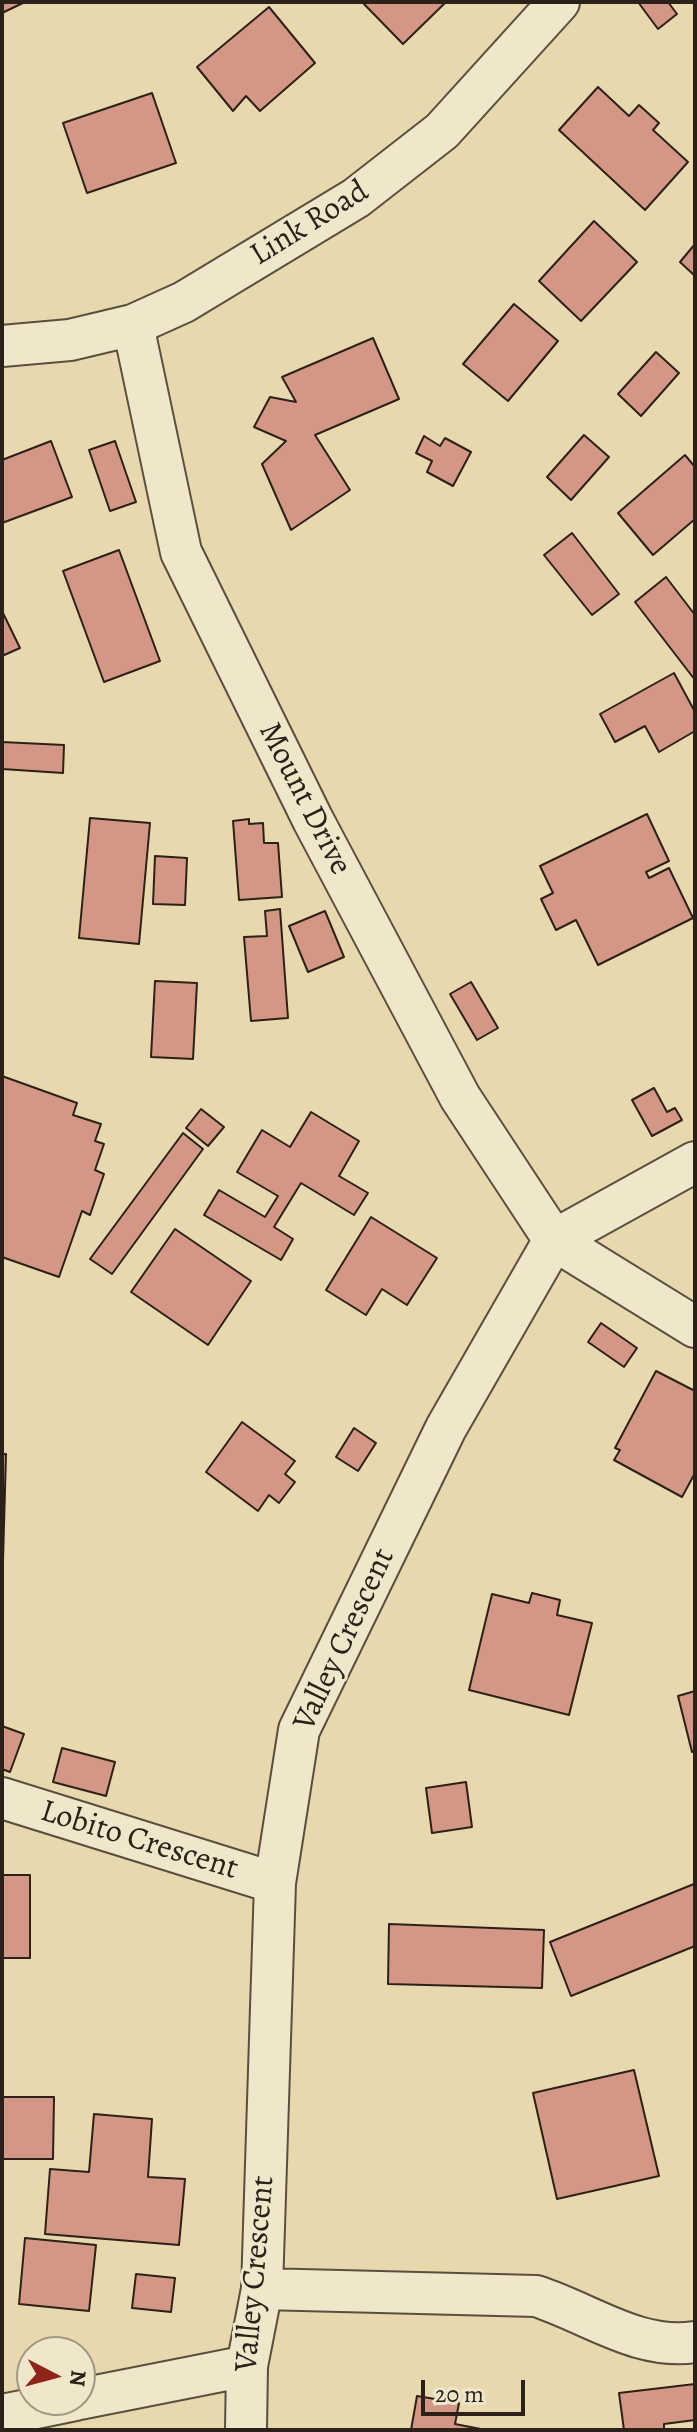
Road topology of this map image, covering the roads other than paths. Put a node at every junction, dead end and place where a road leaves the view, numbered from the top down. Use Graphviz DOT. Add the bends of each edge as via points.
graph roads {
  1 [pos="559,2"];
  2 [pos="133,325"];
  3 [pos="2,346"];
  4 [pos="695,1162"];
  5 [pos="554,1240"];
  6 [pos="695,1327"];
  7 [pos="2,1798"];
  8 [pos="275,1883"];
  9 [pos="262,2289"];
  10 [pos="695,2342"];
  11 [pos="247,2366"];
  12 [pos="96,2396"];
  13 [pos="246,2430"];
  1 -- 2 [label="street, Link Road" via="442,131 356,198 184,302"];
  2 -- 3 [label="street, Link Road" via="70,340"];
  2 -- 5 [label="street, Mount Drive" via="181,552 313,820 460,1097"];
  4 -- 5 [label="street"];
  5 -- 6 [label="street"];
  5 -- 8 [label="street, Valley Crescent" via="446,1428 299,1730"];
  7 -- 8 [label="street, Lobito Crescent"];
  8 -- 9 [label="street, Valley Crescent"];
  9 -- 10 [label="street" via="536,2296 646,2342"];
  9 -- 11 [label="street, Valley Crescent"];
  11 -- 12 [label="street"];
  11 -- 13 [label="street, Valley Crescent"];
}
